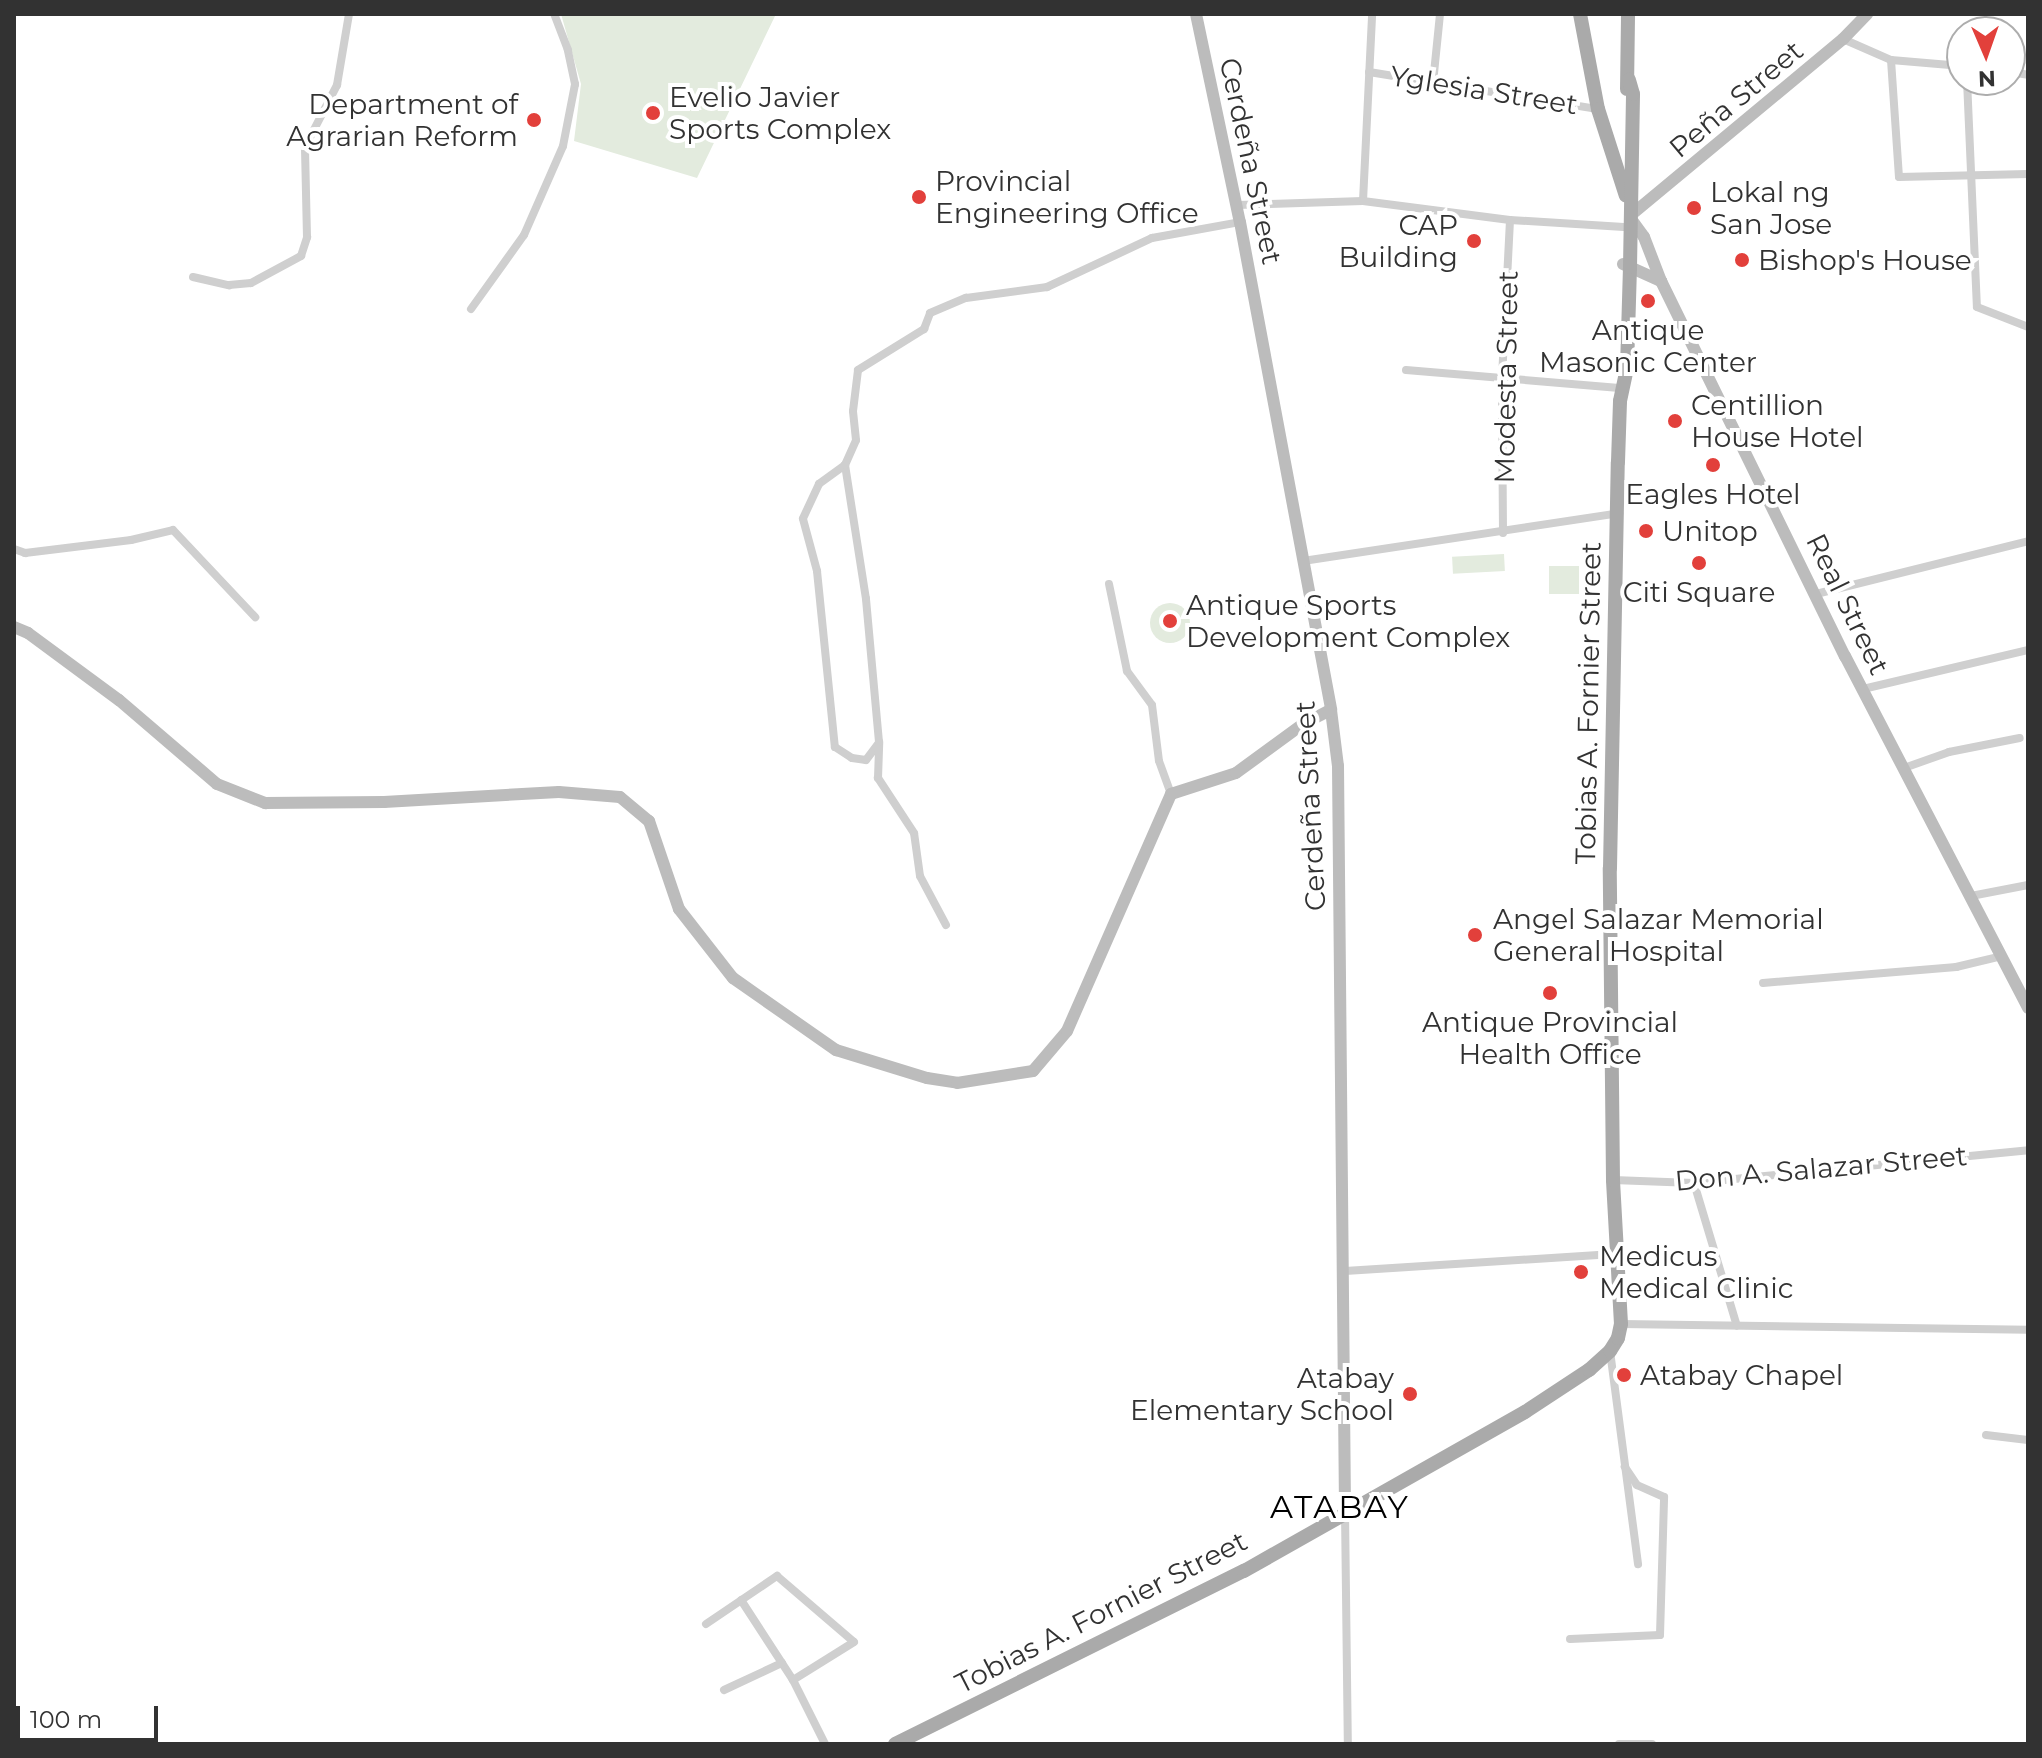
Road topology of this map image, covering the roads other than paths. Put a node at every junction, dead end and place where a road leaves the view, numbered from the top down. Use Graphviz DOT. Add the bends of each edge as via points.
graph roads {
  1 [pos="349,14"];
  2 [pos="554,14"];
  3 [pos="1196,14"];
  4 [pos="1372,14"];
  5 [pos="1440,14"];
  6 [pos="1580,14"];
  7 [pos="1628,14"];
  8 [pos="1867,14"];
  9 [pos="1843,39"];
  10 [pos="1891,60"];
  11 [pos="1946,65"];
  12 [pos="1369,72"];
  13 [pos="1629,80"];
  14 [pos="1433,83"];
  15 [pos="1968,96"];
  16 [pos="1598,109"];
  17 [pos="2028,174"];
  18 [pos="1971,176"];
  19 [pos="1626,196"];
  20 [pos="1363,201"];
  21 [pos="1237,205"];
  22 [pos="1510,220"];
  23 [pos="1629,220"];
  24 [pos="1240,222"];
  25 [pos="1626,265"];
  26 [pos="193,277"];
  27 [pos="1661,281"];
  28 [pos="471,309"];
  29 [pos="2028,327"];
  30 [pos="1406,370"];
  31 [pos="1502,378"];
  32 [pos="1622,388"];
  33 [pos="845,465"];
  34 [pos="1619,513"];
  35 [pos="1503,533"];
  36 [pos="2028,541"];
  37 [pos="14,549"];
  38 [pos="1303,561"];
  39 [pos="1109,584"];
  40 [pos="1816,594"];
  41 [pos="255,617"];
  42 [pos="14,627"];
  43 [pos="2028,650"];
  44 [pos="1863,689"];
  45 [pos="1331,710"];
  46 [pos="2020,738"];
  47 [pos="879,742"];
  48 [pos="1904,768"];
  49 [pos="1171,794"];
  50 [pos="2028,885"];
  51 [pos="1971,896"];
  52 [pos="946,925"];
  53 [pos="2002,956"];
  54 [pos="1763,983"];
  55 [pos="2028,1008"];
  56 [pos="2028,1150"];
  57 [pos="1613,1180"];
  58 [pos="1694,1183"];
  59 [pos="1617,1254"];
  60 [pos="1345,1271"];
  61 [pos="1621,1324"];
  62 [pos="1737,1326"];
  63 [pos="2028,1330"];
  64 [pos="1610,1351"];
  65 [pos="1986,1435"];
  66 [pos="2028,1440"];
  67 [pos="1625,1467"];
  68 [pos="1345,1511"];
  69 [pos="1638,1564"];
  70 [pos="741,1600"];
  71 [pos="706,1624"];
  72 [pos="1570,1639"];
  73 [pos="782,1663"];
  74 [pos="793,1680"];
  75 [pos="724,1690"];
  76 [pos="923,1737"];
  77 [pos="825,1744"];
  78 [pos="895,1744"];
  79 [pos="1348,1744"];
  80 [pos="1619,1744"];
  81 [pos="1652,1744"];
  1 -- 26 [label="street" via="337,85 305,147 307,237 301,256 251,283 229,285"];
  2 -- 28 [label="street" via="575,84 563,146 524,235"];
  3 -- 21 [label="main road, Cerdeña Street"];
  4 -- 12 [label="street"];
  5 -- 14 [label="street"];
  6 -- 16 [label="main road"];
  7 -- 13 [label="main road, Tobias A. Fornier Street"];
  8 -- 9 [label="main road, Peña Street"];
  9 -- 10 [label="street"];
  9 -- 23 [label="main road, Peña Street"];
  10 -- 11 [label="street"];
  10 -- 18 [label="street" via="1899,177"];
  12 -- 14 [label="street, Yglesia Street"];
  12 -- 20 [label="street"];
  13 -- 19 [label="main road, Tobias A. Fornier Street"];
  13 -- 23 [label="main road, Tobias A. Fornier Street"];
  14 -- 16 [label="street, Yglesia Street"];
  15 -- 18 [label="street"];
  16 -- 19 [label="main road"];
  17 -- 18 [label="street"];
  18 -- 29 [label="street" via="1977,307"];
  19 -- 23 [label="main road, Tobias A. Fornier Street"];
  20 -- 21 [label="street"];
  20 -- 22 [label="street"];
  21 -- 24 [label="main road, Cerdeña Street"];
  22 -- 23 [label="street"];
  22 -- 31 [label="street, Modesta Street"];
  23 -- 25 [label="main road, Tobias A. Fornier Street"];
  23 -- 27 [label="main road, Real Street" via="1644,237"];
  24 -- 33 [label="street" via="1152,238 1047,287 966,298 930,313 924,329 858,370 856,440"];
  24 -- 38 [label="main road, Cerdeña Street"];
  25 -- 27 [label="main road"];
  25 -- 32 [label="main road, Tobias A. Fornier Street"];
  27 -- 40 [label="main road, Real Street"];
  30 -- 31 [label="street"];
  31 -- 32 [label="street"];
  31 -- 35 [label="street, Modesta Street"];
  32 -- 34 [label="main road, Tobias A. Fornier Street"];
  33 -- 47 [label="street" via="866,599"];
  33 -- 47 [label="street" via="819,484 803,519 817,571 835,747 866,760"];
  34 -- 35 [label="street"];
  34 -- 57 [label="main road, Tobias A. Fornier Street" via="1610,868"];
  35 -- 38 [label="street"];
  36 -- 40 [label="street"];
  37 -- 41 [label="street" via="25,553 173,530"];
  38 -- 45 [label="main road, Cerdeña Street"];
  39 -- 49 [label="street" via="1127,671 1152,705 1159,761"];
  40 -- 44 [label="main road, Real Street"];
  42 -- 49 [label="main road" via="119,700 217,784 265,803 559,792 620,797 649,821 679,909 733,978 836,1050 957,1083 1033,1071 1067,1031"];
  43 -- 44 [label="street"];
  44 -- 48 [label="main road, Real Street"];
  45 -- 49 [label="main road" via="1236,773"];
  45 -- 60 [label="main road, Cerdeña Street" via="1338,766"];
  46 -- 48 [label="street" via="1949,752"];
  47 -- 52 [label="street" via="878,778 914,833 920,876"];
  48 -- 51 [label="main road, Real Street"];
  50 -- 51 [label="street"];
  51 -- 53 [label="main road, Real Street"];
  53 -- 54 [label="street" via="1956,967"];
  53 -- 55 [label="main road, Real Street"];
  56 -- 58 [label="street, Don A. Salazar Street"];
  57 -- 58 [label="street, Don A. Salazar Street"];
  57 -- 59 [label="main road, Tobias A. Fornier Street"];
  58 -- 62 [label="street"];
  59 -- 60 [label="street"];
  59 -- 61 [label="main road, Tobias A. Fornier Street"];
  60 -- 68 [label="main road, Cerdeña Street"];
  61 -- 62 [label="street"];
  61 -- 64 [label="main road, Tobias A. Fornier Street"];
  62 -- 63 [label="street"];
  64 -- 67 [label="street"];
  64 -- 68 [label="main road, Tobias A. Fornier Street" via="1525,1412"];
  65 -- 66 [label="street"];
  67 -- 69 [label="street"];
  67 -- 72 [label="street" via="1637,1485 1664,1497 1660,1635"];
  68 -- 76 [label="main road, Tobias A. Fornier Street" via="1231,1578"];
  68 -- 79 [label="street"];
  70 -- 71 [label="street"];
  70 -- 73 [label="street"];
  70 -- 74 [label="street" via="777,1576 854,1642"];
  73 -- 74 [label="street"];
  73 -- 75 [label="street"];
  74 -- 77 [label="street"];
  76 -- 78 [label="main road, Tobias A. Fornier Street"];
  80 -- 81 [label="street"];
}
